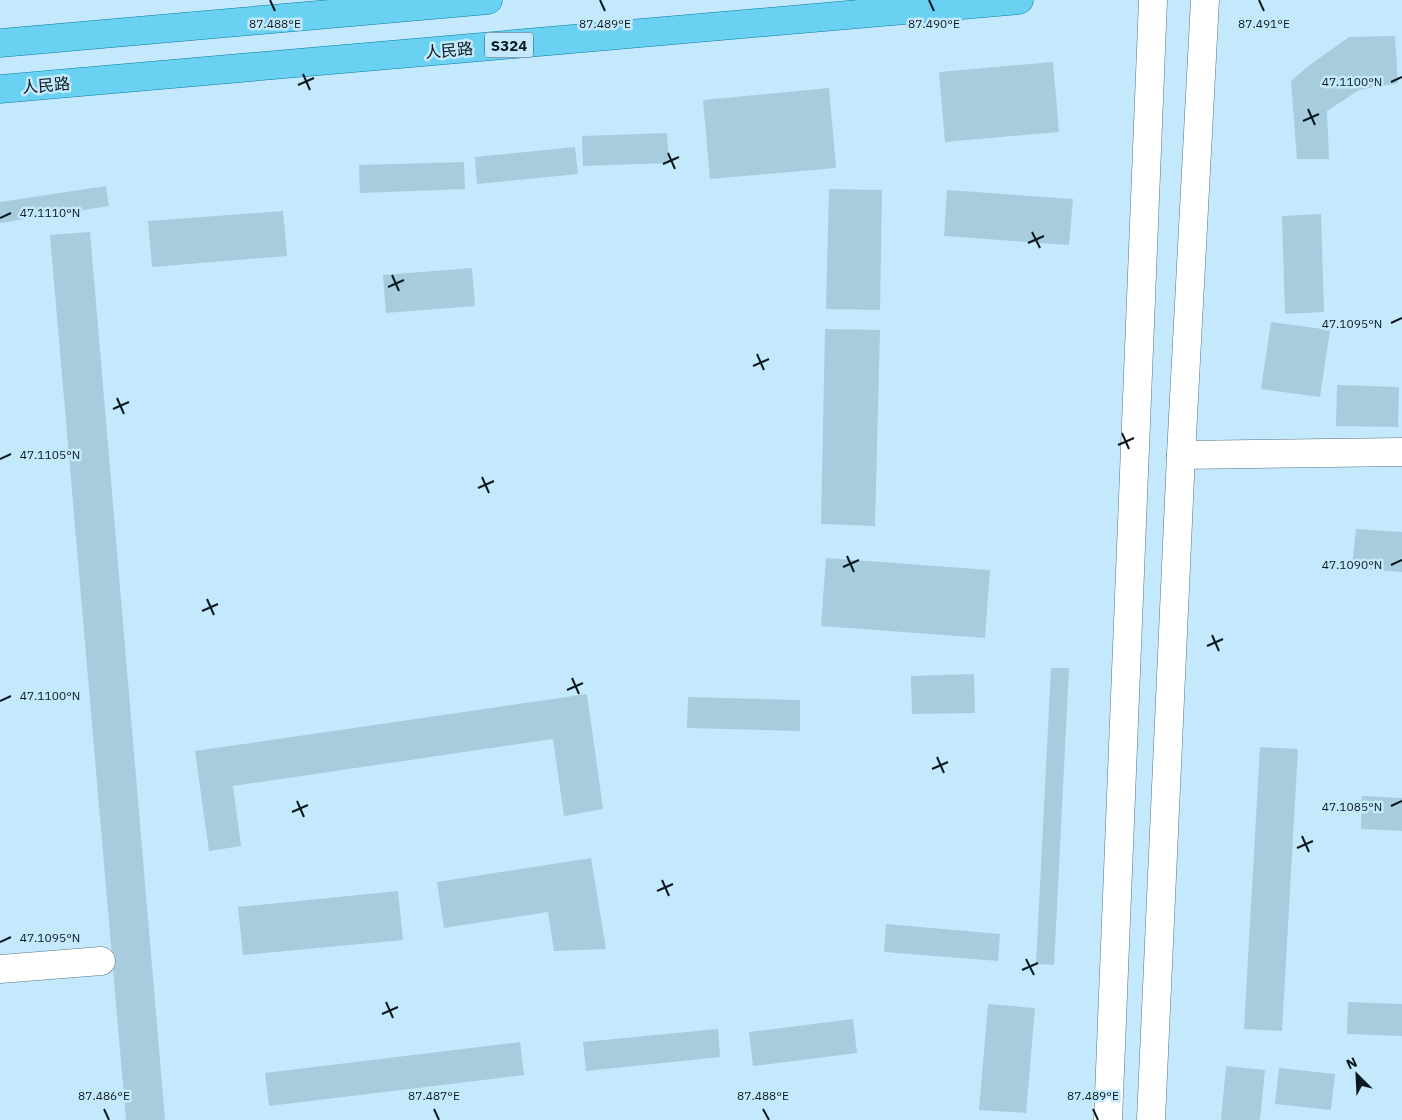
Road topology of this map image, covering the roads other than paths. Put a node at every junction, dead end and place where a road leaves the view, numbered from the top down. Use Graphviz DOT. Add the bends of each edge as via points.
graph roads {
  1 [pos="488,0"];
  2 [pos="1018,0"];
  3 [pos="1153,0"];
  4 [pos="1205,0"];
  5 [pos="0,43"];
  6 [pos="0,89"];
  7 [pos="1402,452"];
  8 [pos="1181,455"];
  9 [pos="101,961"];
  10 [pos="0,969"];
  11 [pos="1108,1120"];
  12 [pos="1151,1120"];
  1 -- 5 [label="main road"];
  2 -- 6 [label="main road, 人民路 / S324"];
  3 -- 11 [label="street"];
  4 -- 8 [label="street"];
  7 -- 8 [label="street"];
  8 -- 12 [label="street"];
  9 -- 10 [label="street"];
}
